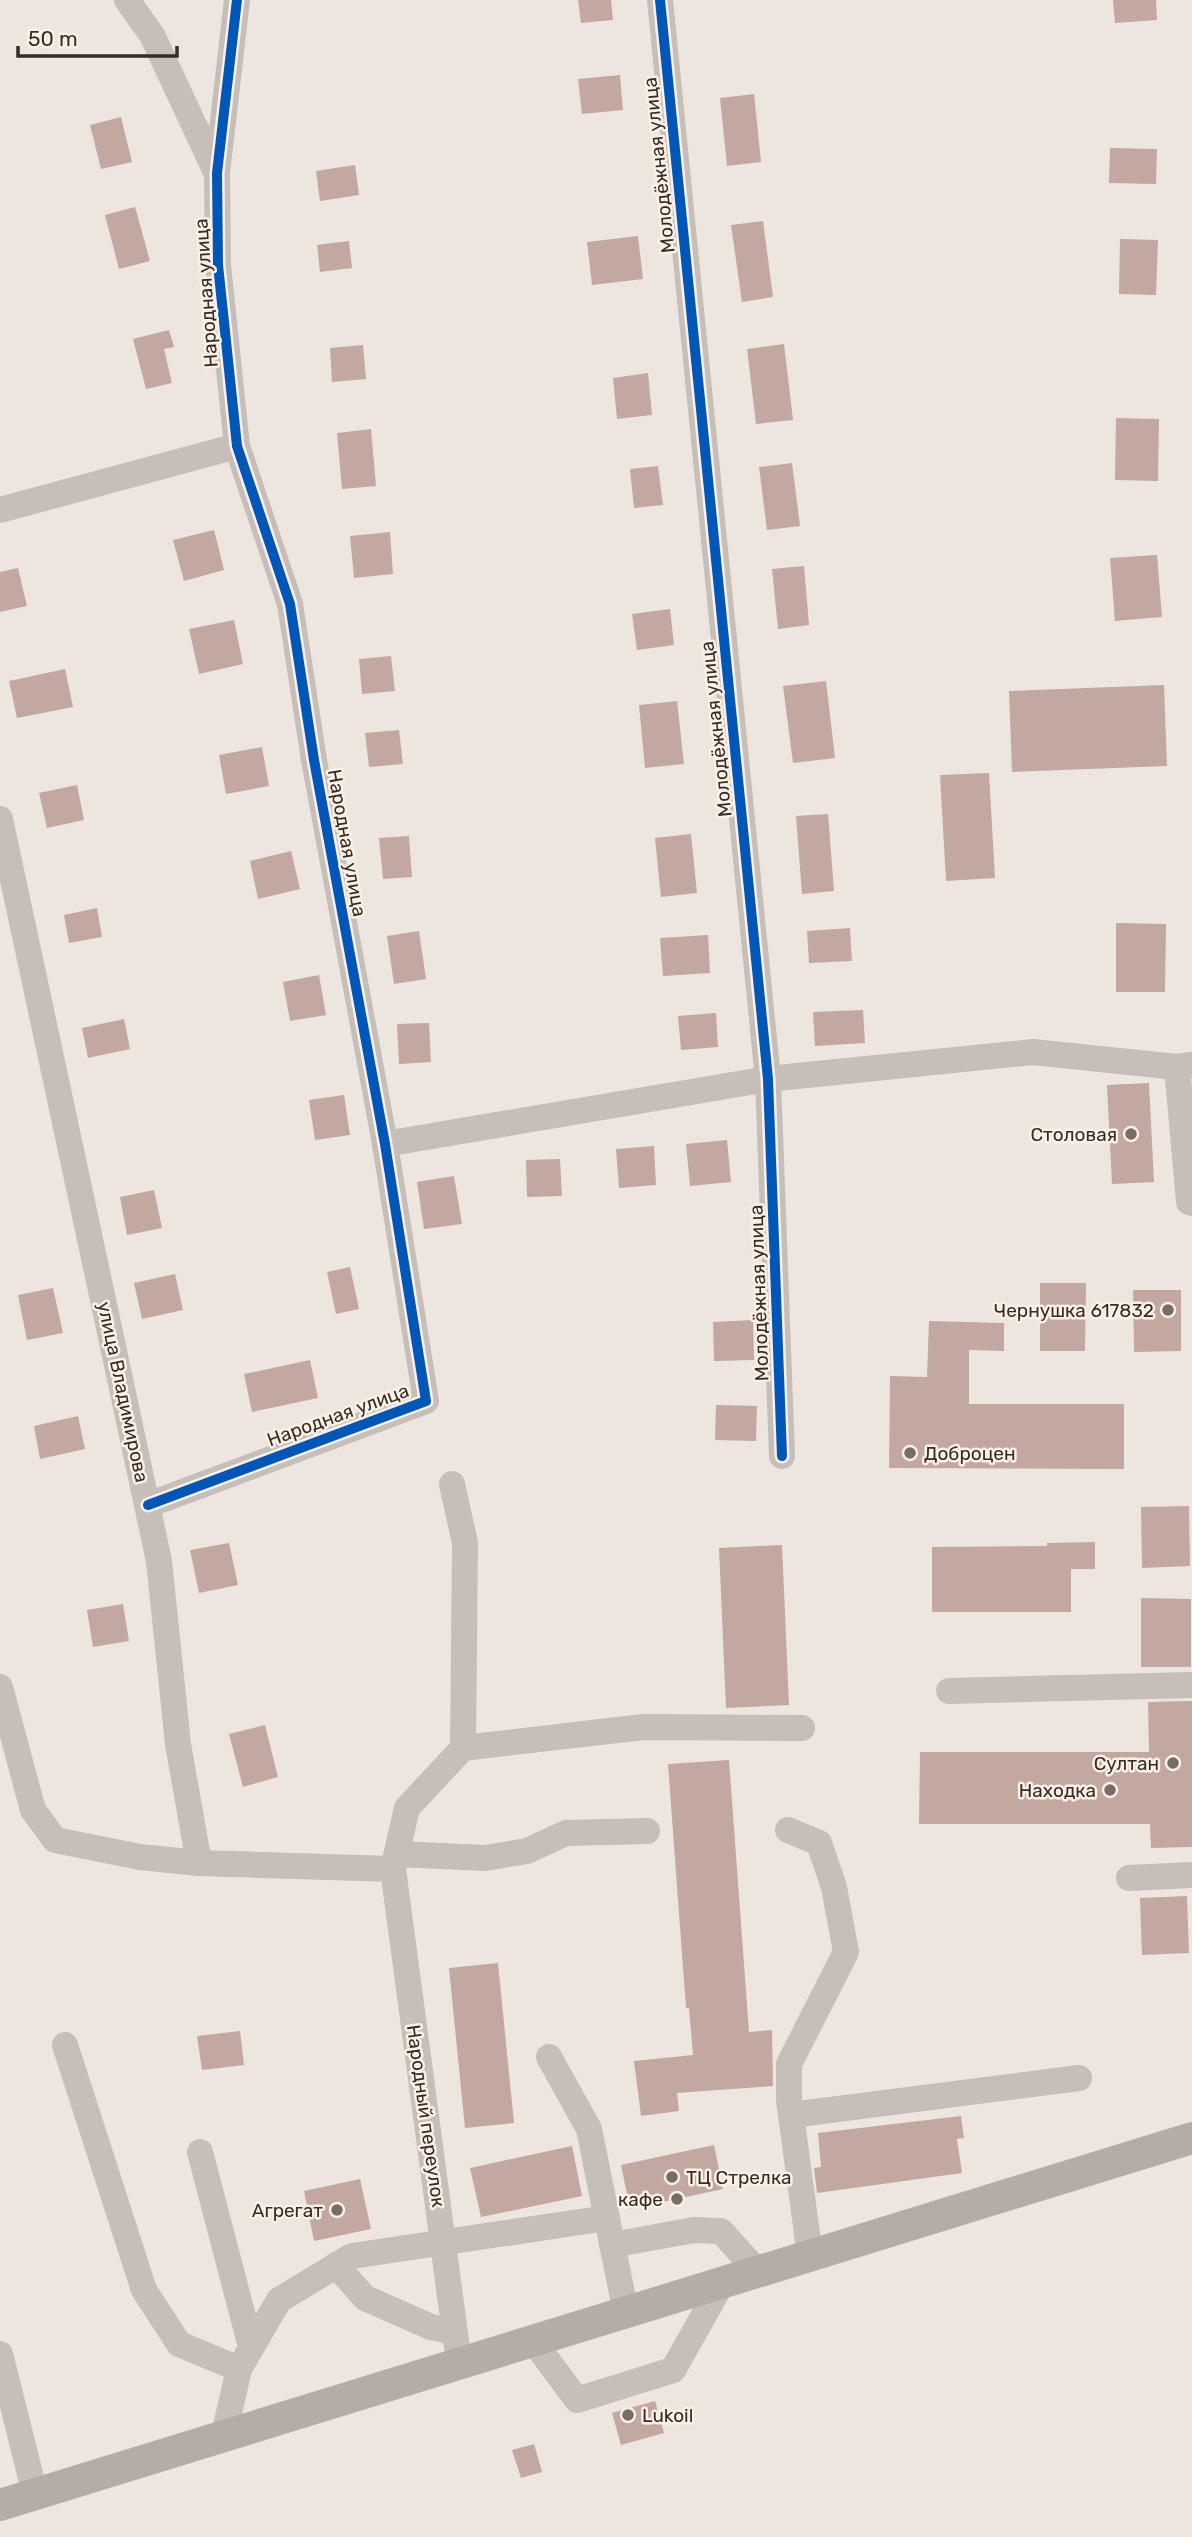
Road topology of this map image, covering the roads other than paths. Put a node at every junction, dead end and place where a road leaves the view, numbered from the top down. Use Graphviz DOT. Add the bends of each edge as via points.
graph roads {
  1 [pos="127,0"];
  2 [pos="237,0"];
  3 [pos="660,0"];
  4 [pos="217,173"];
  5 [pos="237,446"];
  6 [pos="0,510"];
  7 [pos="0,818"];
  8 [pos="1184,1066"];
  9 [pos="768,1079"];
  10 [pos="385,1144"];
  11 [pos="1192,1203"];
  12 [pos="782,1456"];
  13 [pos="452,1484"];
  14 [pos="148,1505"];
  15 [pos="1192,1685"];
  16 [pos="0,1687"];
  17 [pos="949,1691"];
  18 [pos="802,1728"];
  19 [pos="463,1748"];
  20 [pos="788,1830"];
  21 [pos="647,1831"];
  22 [pos="395,1861"];
  23 [pos="199,1863"];
  24 [pos="1192,1875"];
  25 [pos="1129,1878"];
  26 [pos="65,2045"];
  27 [pos="548,2057"];
  28 [pos="1079,2078"];
  29 [pos="791,2115"];
  30 [pos="1192,2138"];
  31 [pos="200,2152"];
  32 [pos="607,2218"];
  33 [pos="443,2243"];
  34 [pos="612,2245"];
  35 [pos="810,2256"];
  36 [pos="336,2265"];
  37 [pos="758,2272"];
  38 [pos="722,2283"];
  39 [pos="626,2313"];
  40 [pos="454,2332"];
  41 [pos="534,2342"];
  42 [pos="0,2354"];
  43 [pos="245,2358"];
  44 [pos="458,2363"];
  45 [pos="224,2435"];
  46 [pos="35,2494"];
  47 [pos="0,2505"];
  1 -- 4 [label="street" via="152,35"];
  2 -- 4 [label="street, Народная улица"];
  3 -- 9 [label="street, Молодёжная улица"];
  4 -- 5 [label="street, Народная улица" via="218,265"];
  5 -- 6 [label="street"];
  5 -- 10 [label="street, Народная улица" via="290,604"];
  7 -- 14 [label="street, улица Владимирова"];
  8 -- 9 [label="street" via="1033,1052"];
  8 -- 11 [label="street"];
  9 -- 10 [label="street"];
  9 -- 12 [label="street, Молодёжная улица"];
  10 -- 14 [label="street, Народная улица" via="426,1401"];
  13 -- 19 [label="street" via="465,1543"];
  14 -- 23 [label="street, улица Владимирова" via="159,1561 178,1744"];
  15 -- 17 [label="street"];
  16 -- 23 [label="street" via="33,1811 55,1840"];
  18 -- 19 [label="street" via="643,1727"];
  19 -- 22 [label="street, Народный переулок" via="407,1808"];
  20 -- 29 [label="street" via="819,1843 834,1887 846,1952 789,2064"];
  21 -- 22 [label="street" via="566,1833 527,1852 485,1858"];
  22 -- 23 [label="street"];
  22 -- 33 [label="street, Народный переулок"];
  24 -- 25 [label="street"];
  26 -- 43 [label="street" via="144,2290 179,2344"];
  27 -- 32 [label="street" via="589,2129"];
  28 -- 29 [label="street"];
  29 -- 35 [label="street"];
  30 -- 35 [label="main road"];
  31 -- 43 [label="street"];
  32 -- 33 [label="street"];
  32 -- 34 [label="street"];
  33 -- 36 [label="street" via="352,2256"];
  33 -- 40 [label="street, Народный переулок"];
  34 -- 37 [label="street" via="694,2230 721,2231"];
  34 -- 39 [label="street"];
  35 -- 37 [label="main road"];
  36 -- 40 [label="street" via="365,2298 431,2327"];
  36 -- 43 [label="street" via="279,2300"];
  37 -- 38 [label="main road"];
  38 -- 39 [label="main road"];
  38 -- 41 [label="street" via="673,2370 577,2400"];
  39 -- 41 [label="main road"];
  40 -- 44 [label="street, Народный переулок"];
  41 -- 44 [label="main road"];
  42 -- 46 [label="street"];
  43 -- 45 [label="street"];
  44 -- 45 [label="main road"];
  45 -- 46 [label="main road"];
  46 -- 47 [label="main road"];
}
